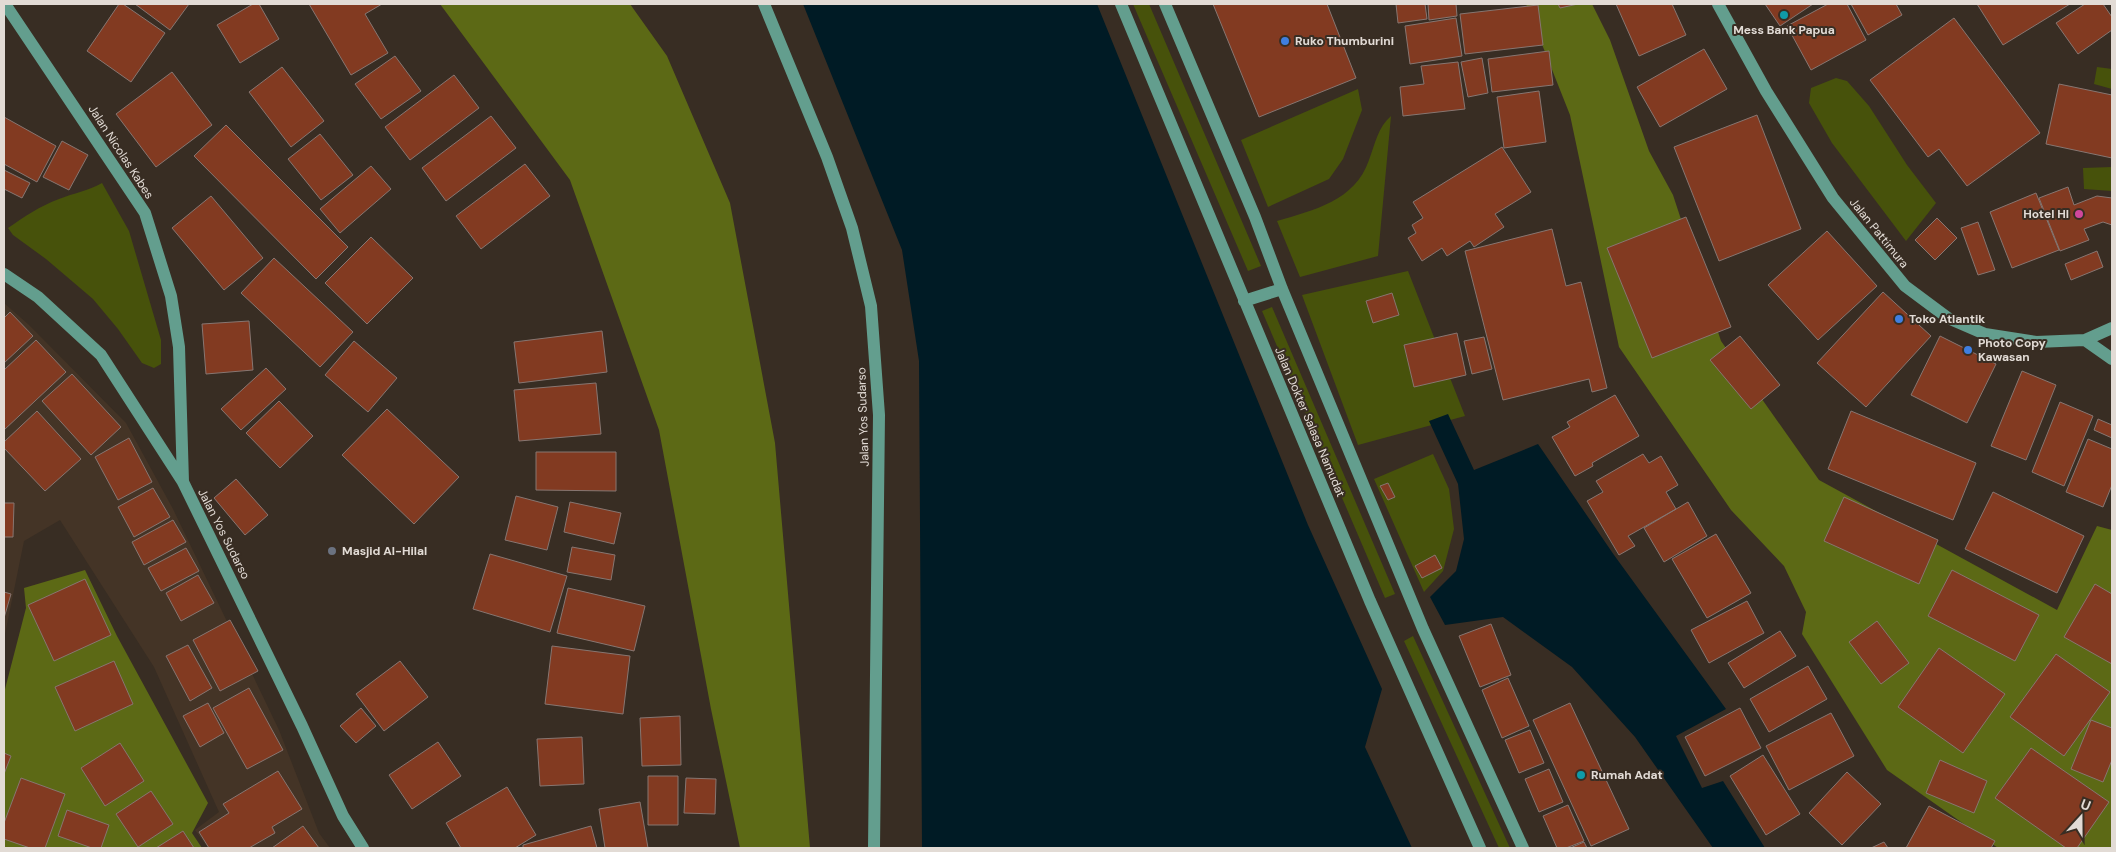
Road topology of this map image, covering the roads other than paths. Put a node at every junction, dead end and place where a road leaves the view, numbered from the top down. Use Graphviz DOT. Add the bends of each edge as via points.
graph roads {
  1 [pos="5,4"];
  2 [pos="764,4"];
  3 [pos="1121,4"];
  4 [pos="1165,4"];
  5 [pos="1718,4"];
  6 [pos="4,274"];
  7 [pos="1282,289"];
  8 [pos="1244,301"];
  9 [pos="2112,328"];
  10 [pos="2085,340"];
  11 [pos="2112,359"];
  12 [pos="183,482"];
  13 [pos="363,848"];
  14 [pos="874,848"];
  15 [pos="1480,848"];
  16 [pos="1522,848"];
  1 -- 12 [label="main road, Jalan Nicolas Kabes" via="145,213 170,296 179,347"];
  2 -- 14 [label="main road, Jalan Yos Sudarso" via="843,201 871,306 879,415"];
  3 -- 8 [label="main road, Jalan Dokter Salasa Namudat"];
  4 -- 7 [label="main road, Jalan Dokter Salasa Namudat"];
  5 -- 10 [label="main road, Jalan Pattimura" via="1766,91 1833,198 1905,286 1948,318 1985,334 2036,342"];
  6 -- 12 [label="main road, Jalan Yos Sudarso" via="38,297 101,355"];
  7 -- 8 [label="main road"];
  7 -- 16 [label="main road, Jalan Dokter Salasa Namudat" via="1423,629"];
  8 -- 15 [label="main road, Jalan Dokter Salasa Namudat" via="1370,601"];
  9 -- 10 [label="main road, Jalan Pattimura"];
  10 -- 11 [label="main road"];
  12 -- 13 [label="main road, Jalan Yos Sudarso" via="343,816"];
}
